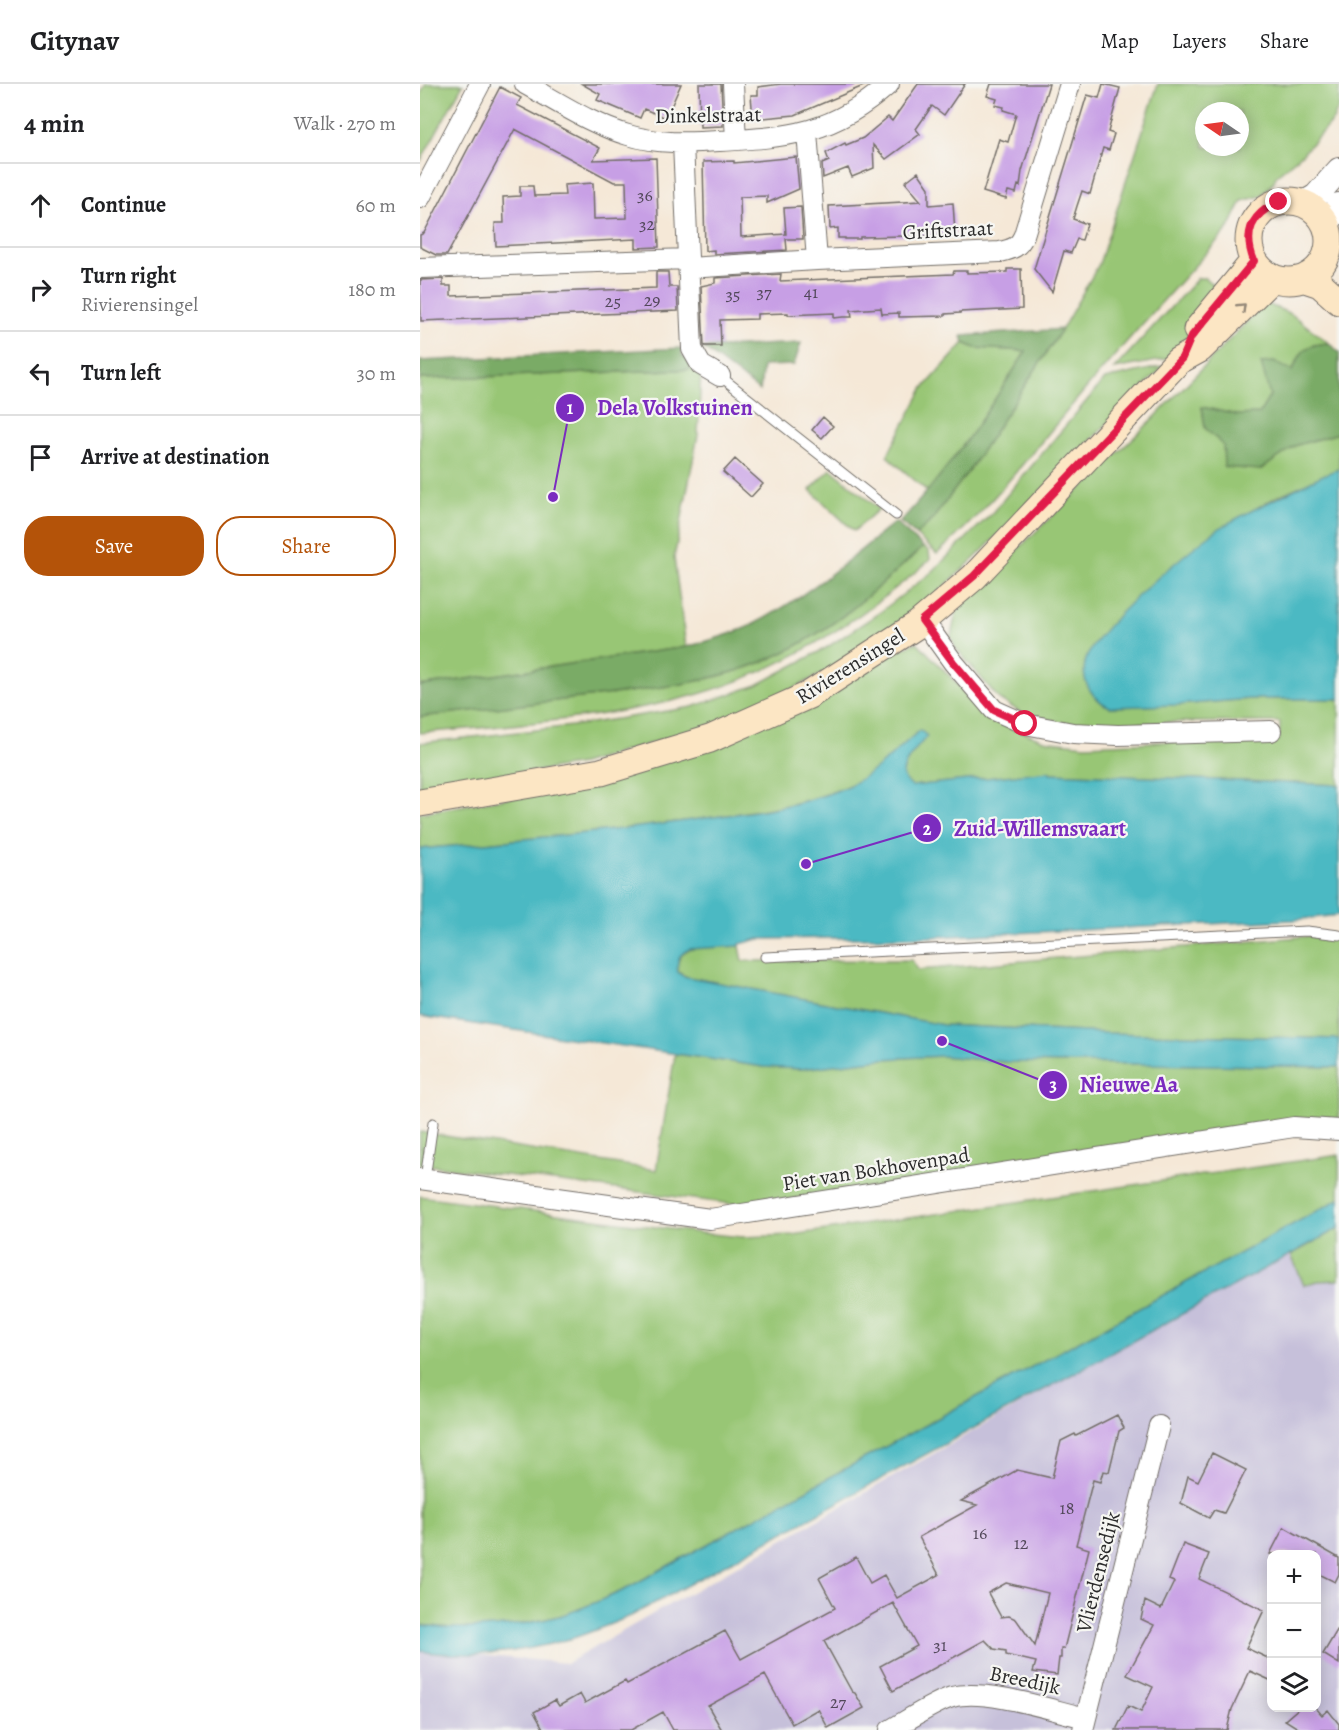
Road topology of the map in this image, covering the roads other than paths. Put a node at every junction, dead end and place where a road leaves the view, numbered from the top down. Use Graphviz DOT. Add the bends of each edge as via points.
graph roads {
  1 [pos="480,84"];
  2 [pos="525,84"];
  3 [pos="733,84"];
  4 [pos="889,84"];
  5 [pos="1070,84"];
  6 [pos="807,132"];
  7 [pos="736,140"];
  8 [pos="683,143"];
  9 [pos="1339,170"];
  10 [pos="420,198"];
  11 [pos="1304,203"];
  12 [pos="1333,238"];
  13 [pos="817,260"];
  14 [pos="688,264"];
  15 [pos="420,268"];
  16 [pos="1263,270"];
  17 [pos="1305,279"];
  18 [pos="1339,301"];
  19 [pos="720,376"];
  20 [pos="896,515"];
  21 [pos="922,620"];
  22 [pos="1271,731"];
  23 [pos="420,803"];
  24 [pos="1339,935"];
  25 [pos="765,957"];
  26 [pos="433,1123"];
  27 [pos="1339,1130"];
  28 [pos="422,1179"];
  29 [pos="1159,1426"];
  30 [pos="1084,1724"];
  31 [pos="890,1730"];
  1 -- 10 [label="street"];
  2 -- 8 [label="street, Dinkelstraat" via="599,125 654,142"];
  3 -- 7 [label="street"];
  4 -- 6 [label="street, Dinkelstraat" via="862,106"];
  5 -- 13 [label="street, Griftstraat" via="1024,235 1014,249"];
  6 -- 7 [label="street, Dinkelstraat"];
  6 -- 13 [label="street"];
  7 -- 8 [label="street, Dinkelstraat"];
  8 -- 14 [label="street"];
  9 -- 11 [label="street" via="1316,196"];
  11 -- 12 [label="main road" via="1313,209"];
  11 -- 16 [label="main road" via="1279,202 1258,215 1249,237 1250,250"];
  12 -- 17 [label="main road" via="1320,267"];
  13 -- 14 [label="street, Griftstraat"];
  14 -- 15 [label="street, Griftstraat"];
  14 -- 19 [label="street" via="692,349 701,364"];
  16 -- 17 [label="main road" via="1294,282"];
  16 -- 21 [label="main road, Rivierensingel" via="1191,337 1182,358 974,576"];
  17 -- 18 [label="main road" via="1320,284"];
  19 -- 20 [label="lane"];
  21 -- 22 [label="street" via="994,710 1025,724 1073,733 1118,735"];
  21 -- 23 [label="main road, Rivierensingel" via="809,695 710,739 601,771"];
  24 -- 25 [label="lane" via="1295,932"];
  26 -- 28 [label="lane"];
  27 -- 28 [label="street, Piet van Bokhovenpad" via="1294,1127 710,1219"];
  29 -- 30 [label="street, Vlierdensedijk"];
  30 -- 31 [label="street, Breedijk" via="972,1694 951,1697"];
}
